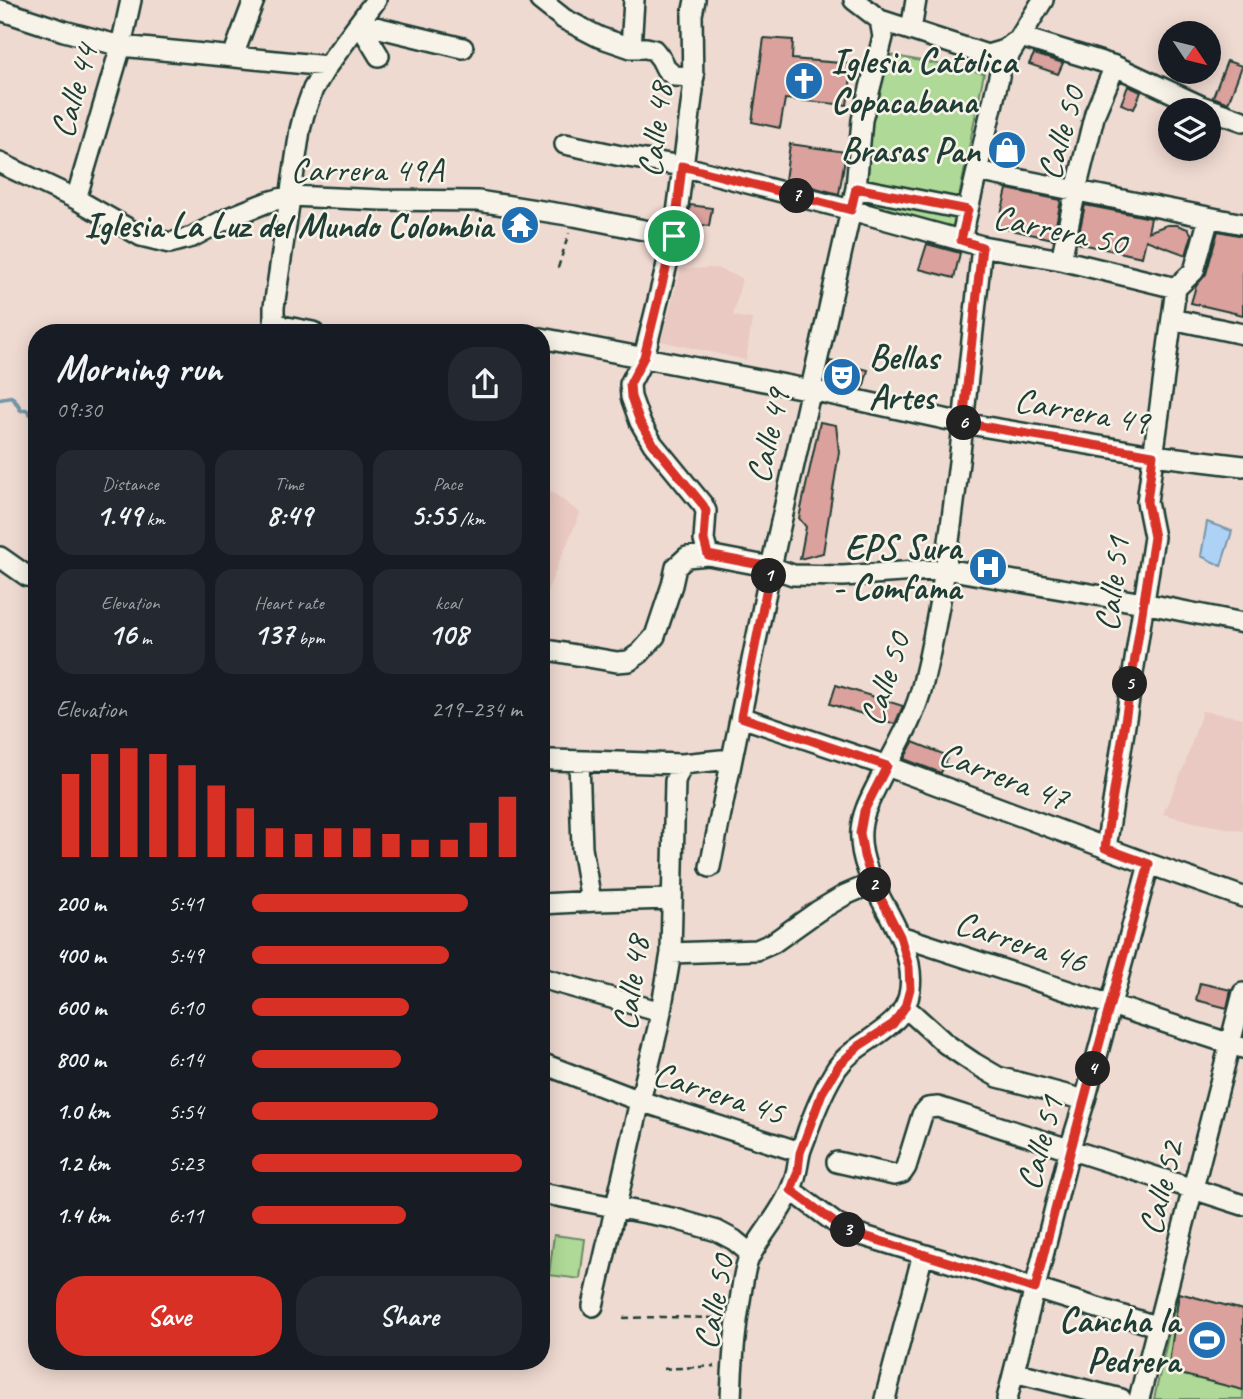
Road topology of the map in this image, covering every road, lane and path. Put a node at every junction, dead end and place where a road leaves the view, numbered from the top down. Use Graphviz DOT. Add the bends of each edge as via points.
graph roads {
  1 [pos="131,0"];
  2 [pos="254,0"];
  3 [pos="376,0"];
  4 [pos="540,0"];
  5 [pos="634,0"];
  6 [pos="695,0"];
  7 [pos="916,0"];
  8 [pos="1043,0"];
  9 [pos="2,11"];
  10 [pos="872,20"];
  11 [pos="359,23"];
  12 [pos="911,30"];
  13 [pos="1021,37"];
  14 [pos="121,46"];
  15 [pos="463,48"];
  16 [pos="631,48"];
  17 [pos="233,56"];
  18 [pos="379,56"];
  19 [pos="995,63"];
  20 [pos="327,66"];
  21 [pos="1115,66"];
  22 [pos="694,77"];
  23 [pos="1243,121"];
  24 [pos="565,144"];
  25 [pos="0,163"];
  26 [pos="682,166"];
  27 [pos="977,171"];
  28 [pos="856,188"];
  29 [pos="1076,190"];
  30 [pos="290,196"];
  31 [pos="76,199"];
  32 [pos="849,210"];
  33 [pos="968,210"];
  34 [pos="574,216"];
  35 [pos="1209,218"];
  36 [pos="1243,224"];
  37 [pos="674,236"];
  38 [pos="961,240"];
  39 [pos="982,247"];
  40 [pos="1061,260"];
  41 [pos="558,268"];
  42 [pos="1176,288"];
  43 [pos="1172,319"];
  44 [pos="279,324"];
  45 [pos="1243,334"];
  46 [pos="550,340"];
  47 [pos="644,357"];
  48 [pos="811,390"];
  49 [pos="963,423"];
  50 [pos="1153,455"];
  51 [pos="1243,466"];
  52 [pos="708,555"];
  53 [pos="0,557"];
  54 [pos="771,567"];
  55 [pos="946,569"];
  56 [pos="28,576"];
  57 [pos="1143,603"];
  58 [pos="1243,623"];
  59 [pos="550,651"];
  60 [pos="741,717"];
  61 [pos="731,759"];
  62 [pos="552,760"];
  63 [pos="579,761"];
  64 [pos="682,764"];
  65 [pos="887,766"];
  66 [pos="1105,848"];
  67 [pos="1149,864"];
  68 [pos="710,867"];
  69 [pos="873,883"];
  70 [pos="1243,897"];
  71 [pos="672,899"];
  72 [pos="591,901"];
  73 [pos="550,903"];
  74 [pos="900,936"];
  75 [pos="671,953"];
  76 [pos="550,981"];
  77 [pos="1243,993"];
  78 [pos="1111,1004"];
  79 [pos="905,1007"];
  80 [pos="661,1012"];
  81 [pos="1236,1046"];
  82 [pos="550,1066"];
  83 [pos="1085,1100"];
  84 [pos="640,1101"];
  85 [pos="1070,1148"];
  86 [pos="800,1153"];
  87 [pos="837,1162"];
  88 [pos="1193,1189"];
  89 [pos="791,1190"];
  90 [pos="550,1195"];
  91 [pos="1243,1205"];
  92 [pos="616,1208"];
  93 [pos="751,1254"];
  94 [pos="923,1255"];
  95 [pos="1035,1289"];
  96 [pos="593,1306"];
  97 [pos="737,1315"];
  98 [pos="623,1318"];
  99 [pos="1159,1327"];
  100 [pos="732,1368"];
  101 [pos="663,1369"];
  102 [pos="1014,1372"];
  103 [pos="731,1399"];
  104 [pos="885,1399"];
  105 [pos="1007,1399"];
  106 [pos="1121,1399"];
  107 [pos="1139,1399"];
  1 -- 14 [label="street, Calle 44"];
  2 -- 17 [label="street"];
  3 -- 11 [label="street"];
  4 -- 16 [label="street" via="564,19"];
  5 -- 16 [label="street"];
  6 -- 22 [label="street, Calle 48"];
  7 -- 12 [label="street"];
  8 -- 13 [label="street"];
  9 -- 14 [label="street"];
  10 -- 12 [label="street"];
  10 -- 19 [label="street"];
  10 -- 28 [label="street, Calle 49"];
  10 -- 32 [label="street"];
  11 -- 15 [label="street"];
  11 -- 18 [label="street"];
  11 -- 20 [label="street"];
  12 -- 19 [label="street"];
  13 -- 19 [label="street"];
  13 -- 21 [label="street"];
  14 -- 17 [label="street"];
  14 -- 31 [label="street, Calle 44"];
  16 -- 22 [label="street" via="654,50 674,76"];
  17 -- 20 [label="street"];
  19 -- 27 [label="street, Calle 50"];
  20 -- 30 [label="street" via="304,114"];
  21 -- 23 [label="street"];
  21 -- 29 [label="street, Calle 50" via="1096,113"];
  22 -- 26 [label="street, Calle 48"];
  24 -- 26 [label="street, Carrera 50"];
  25 -- 31 [label="street, Carrera 49A"];
  26 -- 32 [label="street, Carrera 50"];
  26 -- 37 [label="street, Calle 48"];
  27 -- 29 [label="street"];
  27 -- 33 [label="street, Calle 50"];
  28 -- 32 [label="street, Calle 49"];
  28 -- 33 [label="street"];
  29 -- 35 [label="street"];
  29 -- 40 [label="street, Calle 50"];
  30 -- 31 [label="street, Carrera 49A" via="170,243 141,236"];
  30 -- 34 [label="street, Carrera 49A" via="478,201"];
  30 -- 44 [label="street" via="274,307 274,320"];
  32 -- 38 [label="street, Carrera 50"];
  32 -- 48 [label="street, Calle 49"];
  33 -- 38 [label="street, Calle 50"];
  34 -- 37 [label="street, Carrera 49A"];
  34 -- 41 [label="path"];
  35 -- 36 [label="street"];
  35 -- 42 [label="street" via="1194,271"];
  37 -- 47 [label="street, Calle 48"];
  38 -- 39 [label="street, Carrera 50"];
  39 -- 40 [label="street, Carrera 50"];
  39 -- 49 [label="street, Calle 50"];
  40 -- 42 [label="street, Carrera 50"];
  42 -- 43 [label="street, Calle 51"];
  43 -- 45 [label="street"];
  43 -- 50 [label="street, Calle 51"];
  46 -- 47 [label="street, Carrera 49"];
  47 -- 48 [label="street, Carrera 49"];
  47 -- 52 [label="street, Calle 48" via="630,384 631,397 653,444 706,511"];
  48 -- 49 [label="street, Carrera 49"];
  48 -- 54 [label="street, Calle 49"];
  49 -- 50 [label="street, Carrera 49"];
  49 -- 55 [label="street, Calle 50"];
  50 -- 51 [label="street, Carrera 49"];
  50 -- 57 [label="street, Calle 51" via="1147,502 1154,537"];
  52 -- 54 [label="street"];
  52 -- 59 [label="street" via="687,556 676,568 655,636 629,661"];
  53 -- 56 [label="street"];
  54 -- 55 [label="street" via="793,575 831,576"];
  54 -- 60 [label="street, Calle 49"];
  55 -- 57 [label="street"];
  55 -- 65 [label="street, Calle 50" via="923,685"];
  57 -- 58 [label="street"];
  57 -- 66 [label="street, Calle 51"];
  60 -- 61 [label="street, Calle 49"];
  60 -- 65 [label="street, Carrera 47"];
  61 -- 64 [label="street"];
  61 -- 68 [label="street, Calle 49"];
  62 -- 63 [label="street"];
  63 -- 64 [label="street"];
  63 -- 72 [label="street" via="582,848"];
  64 -- 71 [label="street, Calle 48" via="675,781"];
  65 -- 66 [label="street, Carrera 47"];
  65 -- 69 [label="street, Calle 50" via="864,811 860,833"];
  66 -- 67 [label="street, Carrera 47"];
  67 -- 70 [label="street, Carrera 47"];
  67 -- 78 [label="street, Calle 51"];
  69 -- 74 [label="street, Calle 50"];
  69 -- 75 [label="street" via="845,895 757,950"];
  71 -- 72 [label="street"];
  71 -- 75 [label="street, Calle 48"];
  72 -- 73 [label="street"];
  74 -- 78 [label="street, Carrera 46"];
  74 -- 79 [label="street, Calle 50" via="909,967"];
  75 -- 80 [label="street, Calle 48"];
  76 -- 80 [label="street"];
  77 -- 81 [label="street, Calle 52"];
  78 -- 81 [label="street, Carrera 46"];
  78 -- 83 [label="street, Calle 51"];
  79 -- 83 [label="street" via="946,1044 998,1077"];
  79 -- 86 [label="street, Calle 50" via="893,1024 839,1065 822,1093"];
  80 -- 84 [label="street, Calle 48"];
  81 -- 88 [label="street, Calle 52"];
  82 -- 84 [label="street, Carrera 45"];
  83 -- 85 [label="street, Calle 51"];
  84 -- 86 [label="street, Carrera 45"];
  84 -- 92 [label="street, Calle 48"];
  85 -- 87 [label="street" via="938,1107 928,1108 922,1115 902,1173"];
  85 -- 88 [label="street"];
  85 -- 95 [label="street, Calle 51"];
  86 -- 89 [label="street, Calle 50"];
  88 -- 91 [label="street"];
  88 -- 99 [label="street, Calle 52"];
  89 -- 93 [label="street, Calle 50"];
  89 -- 94 [label="street" via="838,1225"];
  90 -- 92 [label="street"];
  92 -- 93 [label="street" via="717,1231"];
  92 -- 96 [label="street, Calle 48"];
  93 -- 97 [label="street, Calle 50"];
  94 -- 95 [label="street"];
  94 -- 104 [label="street"];
  95 -- 99 [label="street"];
  95 -- 102 [label="street, Calle 51"];
  97 -- 98 [label="path"];
  97 -- 100 [label="street, Calle 50"];
  99 -- 107 [label="street, Calle 52"];
  100 -- 101 [label="path"];
  100 -- 103 [label="street, Calle 50"];
  102 -- 105 [label="street, Calle 51"];
  102 -- 106 [label="street"];
}
